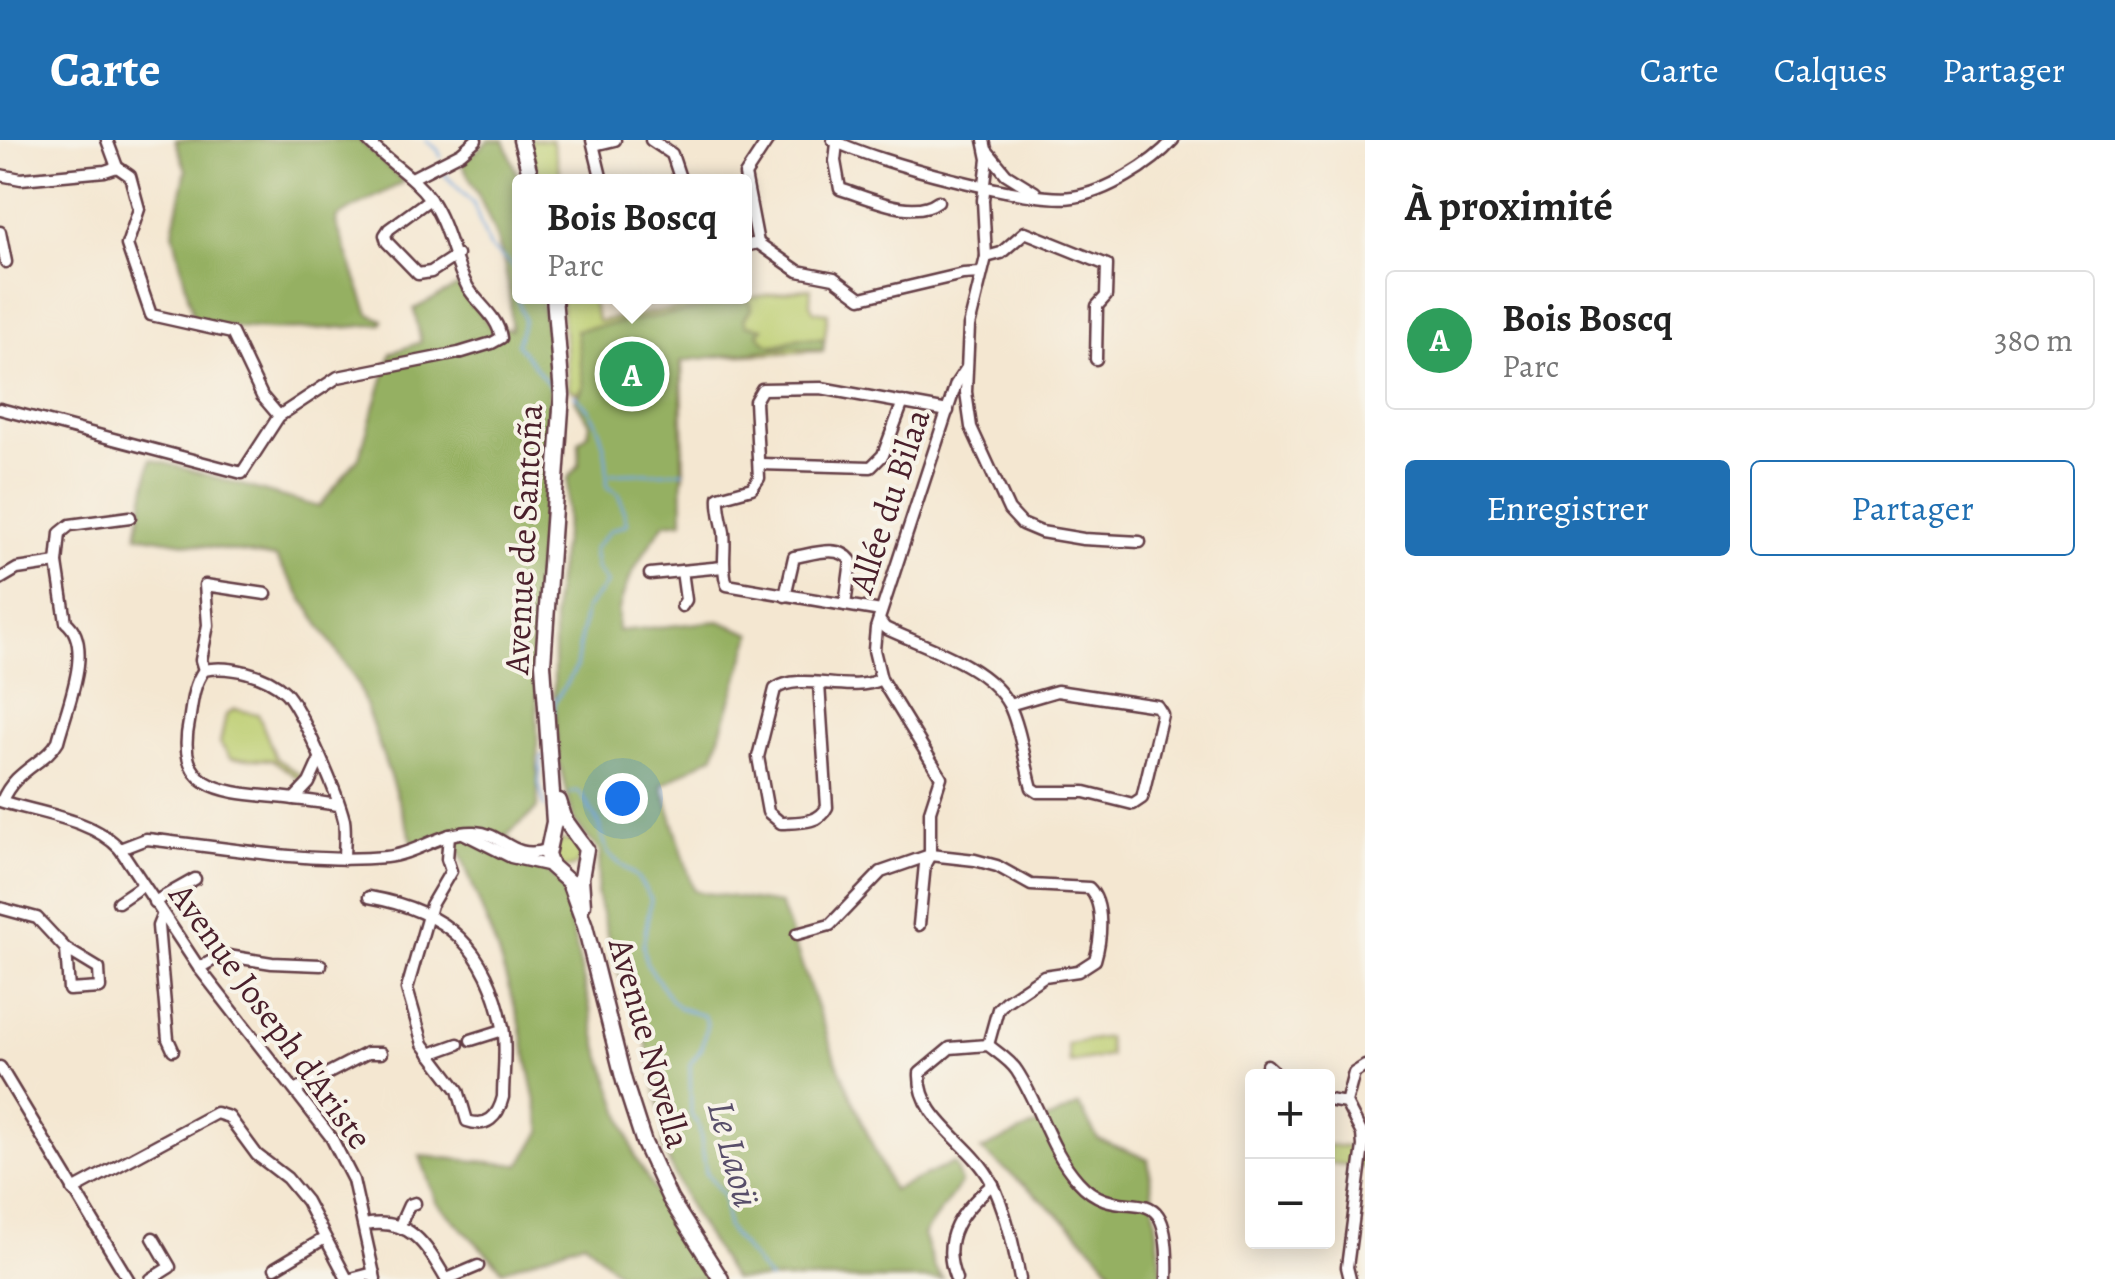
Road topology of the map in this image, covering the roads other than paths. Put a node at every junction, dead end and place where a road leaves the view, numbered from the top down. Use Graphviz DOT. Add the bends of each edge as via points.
graph roads {
  1 [pos="107,140"];
  2 [pos="367,140"];
  3 [pos="476,140"];
  4 [pos="521,140"];
  5 [pos="615,140"];
  6 [pos="651,140"];
  7 [pos="768,140"];
  8 [pos="1172,140"];
  9 [pos="835,141"];
  10 [pos="593,143"];
  11 [pos="985,144"];
  12 [pos="117,167"];
  13 [pos="530,174"];
  14 [pos="600,174"];
  15 [pos="678,174"];
  16 [pos="747,174"];
  17 [pos="0,176"];
  18 [pos="412,178"];
  19 [pos="986,186"];
  20 [pos="1044,198"];
  21 [pos="430,199"];
  22 [pos="938,201"];
  23 [pos="752,209"];
  24 [pos="0,232"];
  25 [pos="758,243"];
  26 [pos="752,244"];
  27 [pos="457,255"];
  28 [pos="986,258"];
  29 [pos="6,262"];
  30 [pos="981,274"];
  31 [pos="555,304"];
  32 [pos="1096,358"];
  33 [pos="966,370"];
  34 [pos="966,392"];
  35 [pos="903,402"];
  36 [pos="950,406"];
  37 [pos="0,409"];
  38 [pos="279,416"];
  39 [pos="760,464"];
  40 [pos="130,517"];
  41 [pos="1140,542"];
  42 [pos="56,563"];
  43 [pos="723,566"];
  44 [pos="682,571"];
  45 [pos="650,574"];
  46 [pos="0,579"];
  47 [pos="266,594"];
  48 [pos="785,596"];
  49 [pos="845,605"];
  50 [pos="682,606"];
  51 [pos="880,616"];
  52 [pos="204,670"];
  53 [pos="881,679"];
  54 [pos="819,684"];
  55 [pos="1010,705"];
  56 [pos="320,761"];
  57 [pos="553,785"];
  58 [pos="294,798"];
  59 [pos="1,801"];
  60 [pos="338,805"];
  61 [pos="462,832"];
  62 [pos="449,835"];
  63 [pos="574,835"];
  64 [pos="425,844"];
  65 [pos="549,846"];
  66 [pos="120,849"];
  67 [pos="930,855"];
  68 [pos="344,859"];
  69 [pos="446,859"];
  70 [pos="582,867"];
  71 [pos="555,869"];
  72 [pos="195,879"];
  73 [pos="143,885"];
  74 [pos="369,896"];
  75 [pos="118,902"];
  76 [pos="154,902"];
  77 [pos="0,908"];
  78 [pos="162,916"];
  79 [pos="429,916"];
  80 [pos="918,925"];
  81 [pos="585,926"];
  82 [pos="798,934"];
  83 [pos="66,949"];
  84 [pos="321,966"];
  85 [pos="199,968"];
  86 [pos="504,1030"];
  87 [pos="471,1040"];
  88 [pos="458,1044"];
  89 [pos="988,1045"];
  90 [pos="173,1050"];
  91 [pos="382,1053"];
  92 [pos="430,1054"];
  93 [pos="1267,1065"];
  94 [pos="1365,1066"];
  95 [pos="0,1068"];
  96 [pos="1272,1069"];
  97 [pos="296,1090"];
  98 [pos="1335,1101"];
  99 [pos="1346,1103"];
  100 [pos="993,1184"];
  101 [pos="73,1190"];
  102 [pos="415,1204"];
  103 [pos="364,1225"];
  104 [pos="400,1225"];
  105 [pos="1359,1229"];
  106 [pos="154,1238"];
  107 [pos="325,1238"];
  108 [pos="478,1266"];
  109 [pos="275,1268"];
  110 [pos="375,1276"];
  111 [pos="128,1279"];
  112 [pos="151,1279"];
  113 [pos="349,1279"];
  114 [pos="446,1279"];
  115 [pos="721,1279"];
  116 [pos="956,1279"];
  117 [pos="1020,1279"];
  118 [pos="1167,1279"];
  119 [pos="1350,1279"];
  1 -- 12 [label="street"];
  2 -- 18 [label="street"];
  3 -- 18 [label="street"];
  4 -- 13 [label="main road"];
  5 -- 10 [label="street"];
  6 -- 15 [label="street" via="672,154"];
  7 -- 16 [label="street"];
  8 -- 20 [label="street" via="1094,191"];
  9 -- 19 [label="street"];
  9 -- 22 [label="street" via="840,190 910,209"];
  10 -- 14 [label="street"];
  11 -- 19 [label="street"];
  11 -- 20 [label="street" via="1014,181"];
  12 -- 17 [label="street"];
  12 -- 38 [label="street" via="130,176 139,209 127,244 151,314 232,332 262,396"];
  18 -- 21 [label="street"];
  19 -- 20 [label="street"];
  19 -- 28 [label="street"];
  21 -- 27 [label="street"];
  21 -- 27 [label="street" via="388,228 387,242 418,274"];
  23 -- 25 [label="street"];
  24 -- 29 [label="street"];
  25 -- 26 [label="street"];
  25 -- 30 [label="street" via="798,271 834,278 861,298"];
  27 -- 38 [label="street" via="467,286 498,324 501,338 338,377"];
  28 -- 30 [label="street"];
  28 -- 32 [label="street" via="1025,232 1106,265"];
  30 -- 33 [label="street"];
  31 -- 57 [label="main road, Avenue de Santoña" via="562,395 543,664"];
  33 -- 34 [label="street"];
  33 -- 36 [label="street, Allée du Bilaa"];
  34 -- 36 [label="street, Allée du Bilaa"];
  34 -- 41 [label="street" via="971,427 1022,524 1083,539"];
  35 -- 36 [label="street"];
  35 -- 39 [label="street" via="883,455 871,467"];
  35 -- 39 [label="street" via="821,388 762,389 755,401"];
  36 -- 51 [label="street, Allée du Bilaa"];
  37 -- 38 [label="street" via="242,473"];
  39 -- 43 [label="street" via="752,488 719,498"];
  40 -- 42 [label="street" via="64,528"];
  42 -- 46 [label="street"];
  42 -- 59 [label="street" via="66,622 76,630 81,652 54,748 24,769"];
  43 -- 44 [label="street"];
  43 -- 48 [label="street" via="727,585"];
  44 -- 45 [label="street"];
  44 -- 50 [label="street"];
  47 -- 52 [label="street" via="206,585"];
  48 -- 49 [label="street"];
  48 -- 49 [label="street" via="794,556 838,551 851,561"];
  49 -- 51 [label="street"];
  51 -- 53 [label="street, Allée du Bilaa" via="874,650"];
  51 -- 55 [label="street" via="885,628 984,677"];
  52 -- 56 [label="street" via="250,674 284,692"];
  52 -- 58 [label="street" via="196,680 184,746 190,767 223,792"];
  53 -- 54 [label="street"];
  53 -- 67 [label="street" via="941,777 930,811"];
  54 -- 54 [label="street" via="780,684 772,696 758,757 768,812 781,824 816,820 827,807"];
  55 -- 55 [label="street" via="1032,788 1134,804 1142,798 1162,714 1157,706 1057,692"];
  56 -- 58 [label="street"];
  56 -- 60 [label="street"];
  57 -- 63 [label="main road, Avenue de Santoña"];
  57 -- 65 [label="main road, Avenue de Santoña"];
  58 -- 60 [label="street"];
  59 -- 66 [label="street" via="85,827"];
  60 -- 68 [label="street"];
  61 -- 62 [label="street"];
  61 -- 65 [label="street" via="480,831 532,854"];
  61 -- 71 [label="street" via="512,858"];
  62 -- 64 [label="street"];
  62 -- 69 [label="street"];
  63 -- 65 [label="main road" via="562,834"];
  63 -- 70 [label="main road" via="586,849"];
  64 -- 68 [label="street" via="392,856"];
  64 -- 69 [label="street"];
  65 -- 71 [label="main road"];
  66 -- 68 [label="street" via="146,839"];
  66 -- 73 [label="street, Avenue Joseph d'Ariste"];
  67 -- 80 [label="street"];
  67 -- 82 [label="street" via="881,872 830,926"];
  67 -- 89 [label="street" via="997,866 1031,885 1089,888 1098,900 1094,960 1078,971 1044,976 1005,1002"];
  69 -- 79 [label="street" via="451,871"];
  70 -- 71 [label="main road" via="572,874"];
  70 -- 81 [label="main road, Avenue Novella"];
  71 -- 81 [label="main road, Avenue Novella" via="569,882"];
  72 -- 76 [label="street"];
  73 -- 75 [label="street"];
  73 -- 76 [label="street, Avenue Joseph d'Ariste"];
  74 -- 79 [label="street"];
  76 -- 78 [label="street, Avenue Joseph d'Ariste"];
  77 -- 83 [label="street" via="37,918"];
  78 -- 85 [label="street, Avenue Joseph d'Ariste"];
  78 -- 90 [label="street" via="158,933"];
  79 -- 86 [label="street" via="454,931 485,968"];
  79 -- 92 [label="street" via="407,989"];
  81 -- 115 [label="main road, Avenue Novella" via="644,1143"];
  83 -- 83 [label="street" via="69,990 100,988 99,969"];
  84 -- 85 [label="street" via="222,955"];
  85 -- 97 [label="street, Avenue Joseph d'Ariste"];
  86 -- 87 [label="street"];
  86 -- 92 [label="street" via="500,1108 478,1126 466,1121 458,1090"];
  88 -- 92 [label="street"];
  89 -- 100 [label="street" via="950,1048 920,1073 920,1094"];
  89 -- 118 [label="street" via="1016,1068 1049,1137 1084,1187 1114,1201 1146,1205 1160,1217 1168,1240"];
  91 -- 97 [label="street" via="367,1053"];
  93 -- 96 [label="street"];
  94 -- 99 [label="street" via="1354,1073"];
  95 -- 101 [label="street"];
  97 -- 103 [label="street, Avenue Joseph d'Ariste" via="344,1158"];
  98 -- 99 [label="street"];
  99 -- 105 [label="street" via="1362,1134"];
  100 -- 116 [label="street" via="952,1233 949,1257"];
  100 -- 117 [label="street"];
  101 -- 107 [label="street" via="216,1113 229,1117 258,1155 287,1178"];
  101 -- 111 [label="street"];
  102 -- 104 [label="street" via="408,1205"];
  103 -- 104 [label="street"];
  103 -- 110 [label="street, Avenue Joseph d'Ariste"];
  104 -- 114 [label="street" via="424,1244"];
  105 -- 119 [label="street" via="1347,1267"];
  106 -- 112 [label="street" via="170,1267"];
  107 -- 109 [label="street"];
  107 -- 113 [label="street"];
  108 -- 114 [label="street"];
  110 -- 113 [label="street"];
}
